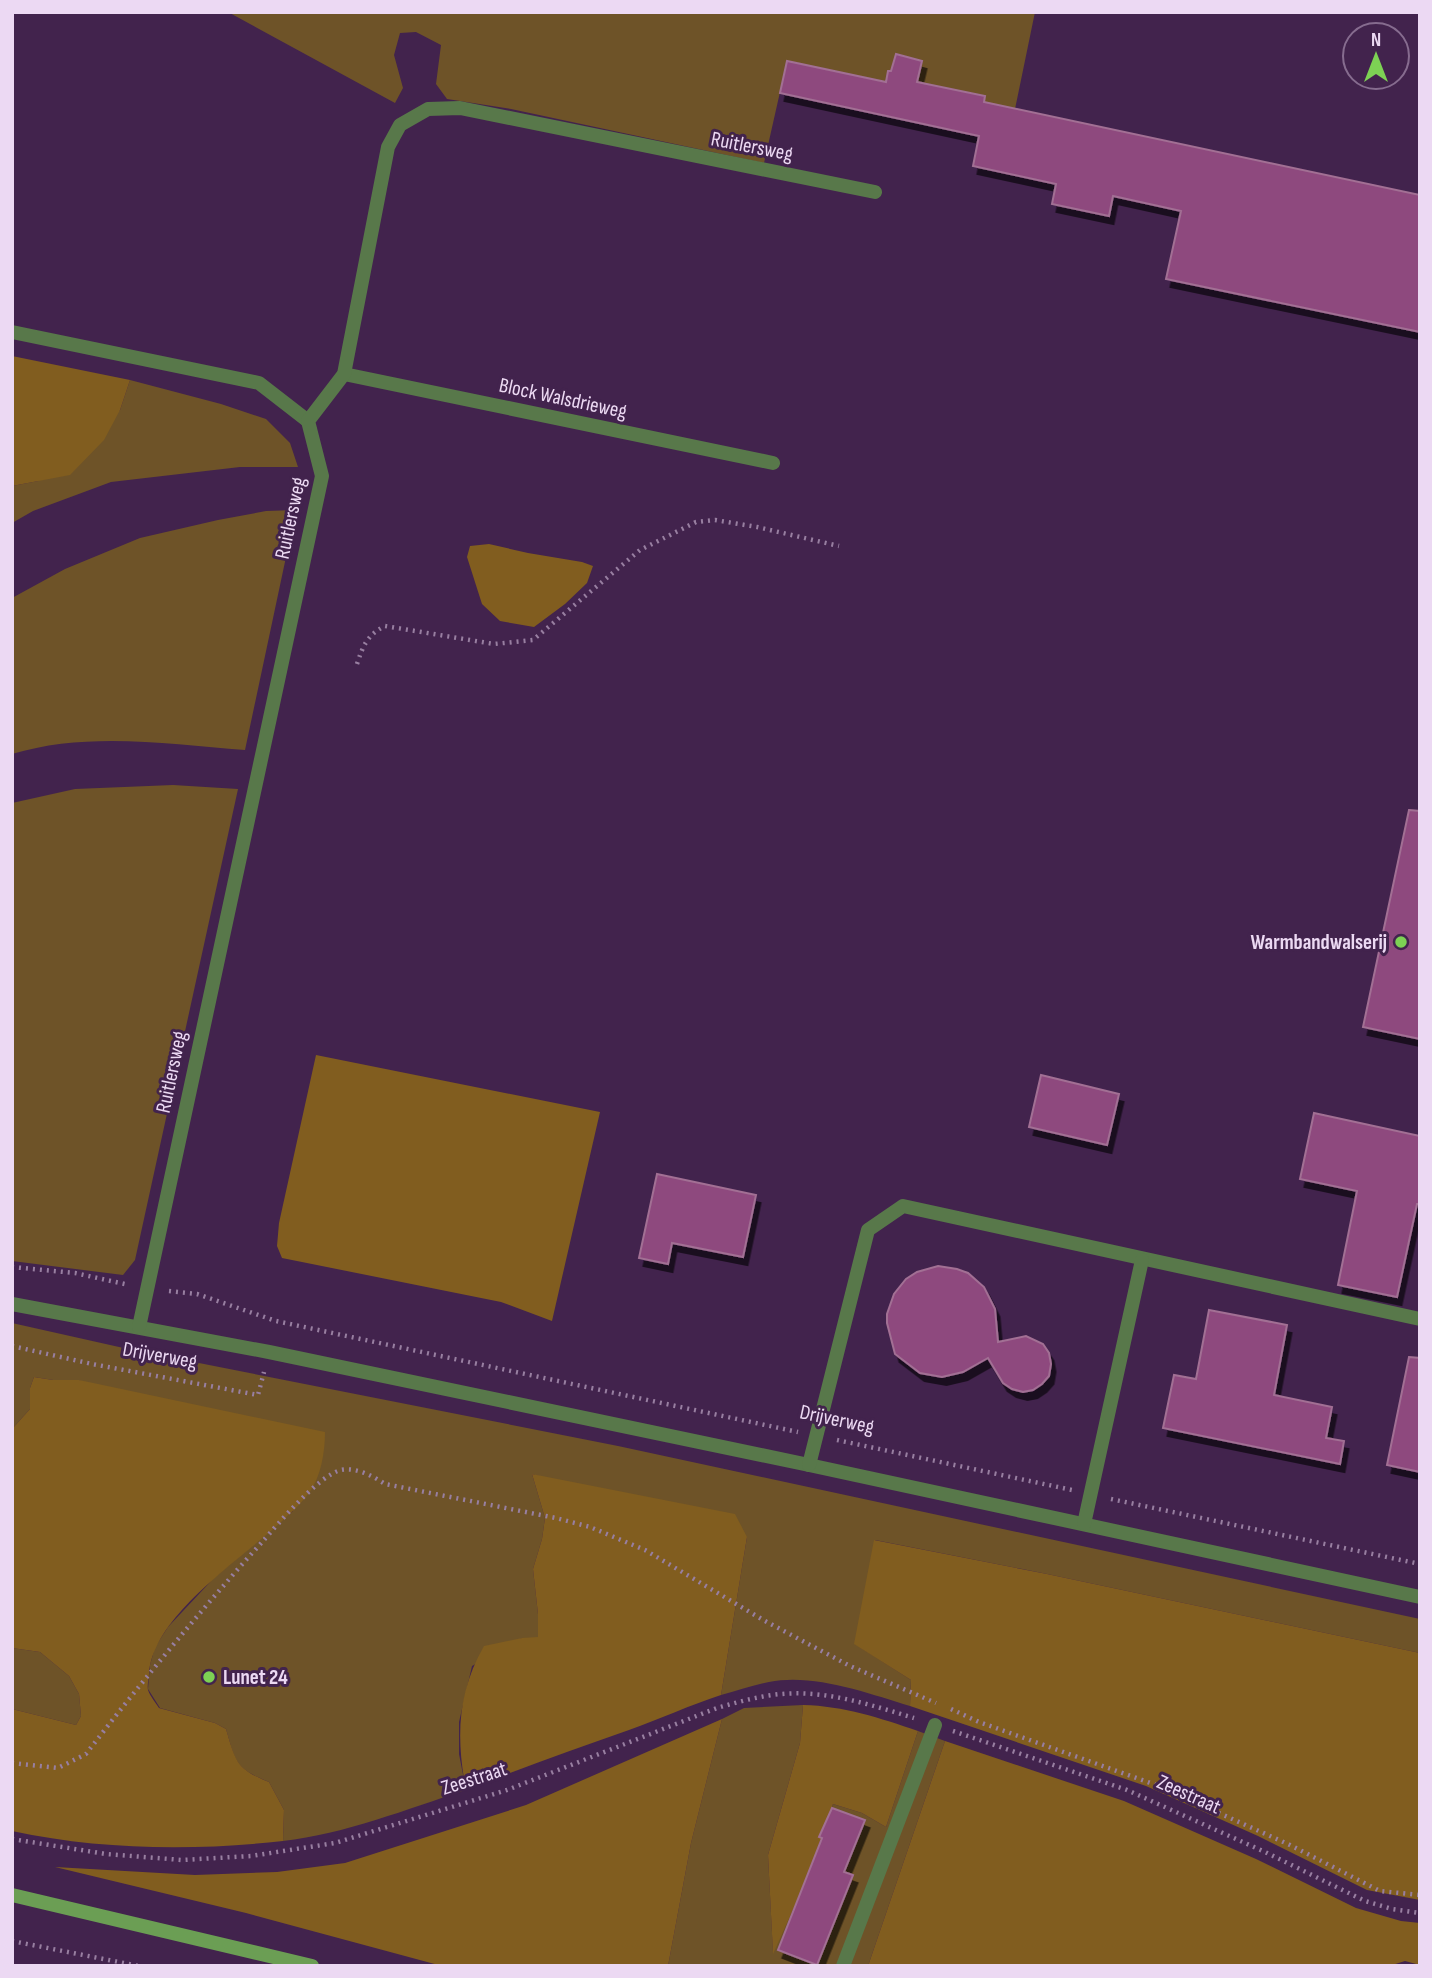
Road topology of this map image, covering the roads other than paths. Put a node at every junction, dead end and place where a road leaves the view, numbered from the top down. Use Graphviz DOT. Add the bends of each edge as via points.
graph roads {
  1 [pos="875,192"];
  2 [pos="12,332"];
  3 [pos="344,374"];
  4 [pos="308,421"];
  5 [pos="773,463"];
  6 [pos="1142,1260"];
  7 [pos="12,1304"];
  8 [pos="1420,1319"];
  9 [pos="139,1327"];
  10 [pos="809,1465"];
  11 [pos="1084,1524"];
  12 [pos="1420,1597"];
  13 [pos="935,1725"];
  14 [pos="12,1895"];
  15 [pos="312,1966"];
  16 [pos="843,1966"];
  1 -- 3 [label="street, Ruitlersweg" via="460,108 428,109 400,125 388,147"];
  2 -- 4 [label="street" via="259,383"];
  3 -- 4 [label="street, Ruitlersweg"];
  3 -- 5 [label="street, Block Walsdrieweg"];
  4 -- 9 [label="street, Ruitlersweg" via="322,476"];
  6 -- 8 [label="street"];
  6 -- 10 [label="street" via="903,1206 867,1230"];
  6 -- 11 [label="street"];
  7 -- 9 [label="street, Drijverweg"];
  9 -- 10 [label="street, Drijverweg"];
  10 -- 11 [label="street, Drijverweg"];
  11 -- 12 [label="street, Drijverweg"];
  13 -- 16 [label="street"];
  14 -- 15 [label="main road"];
}
